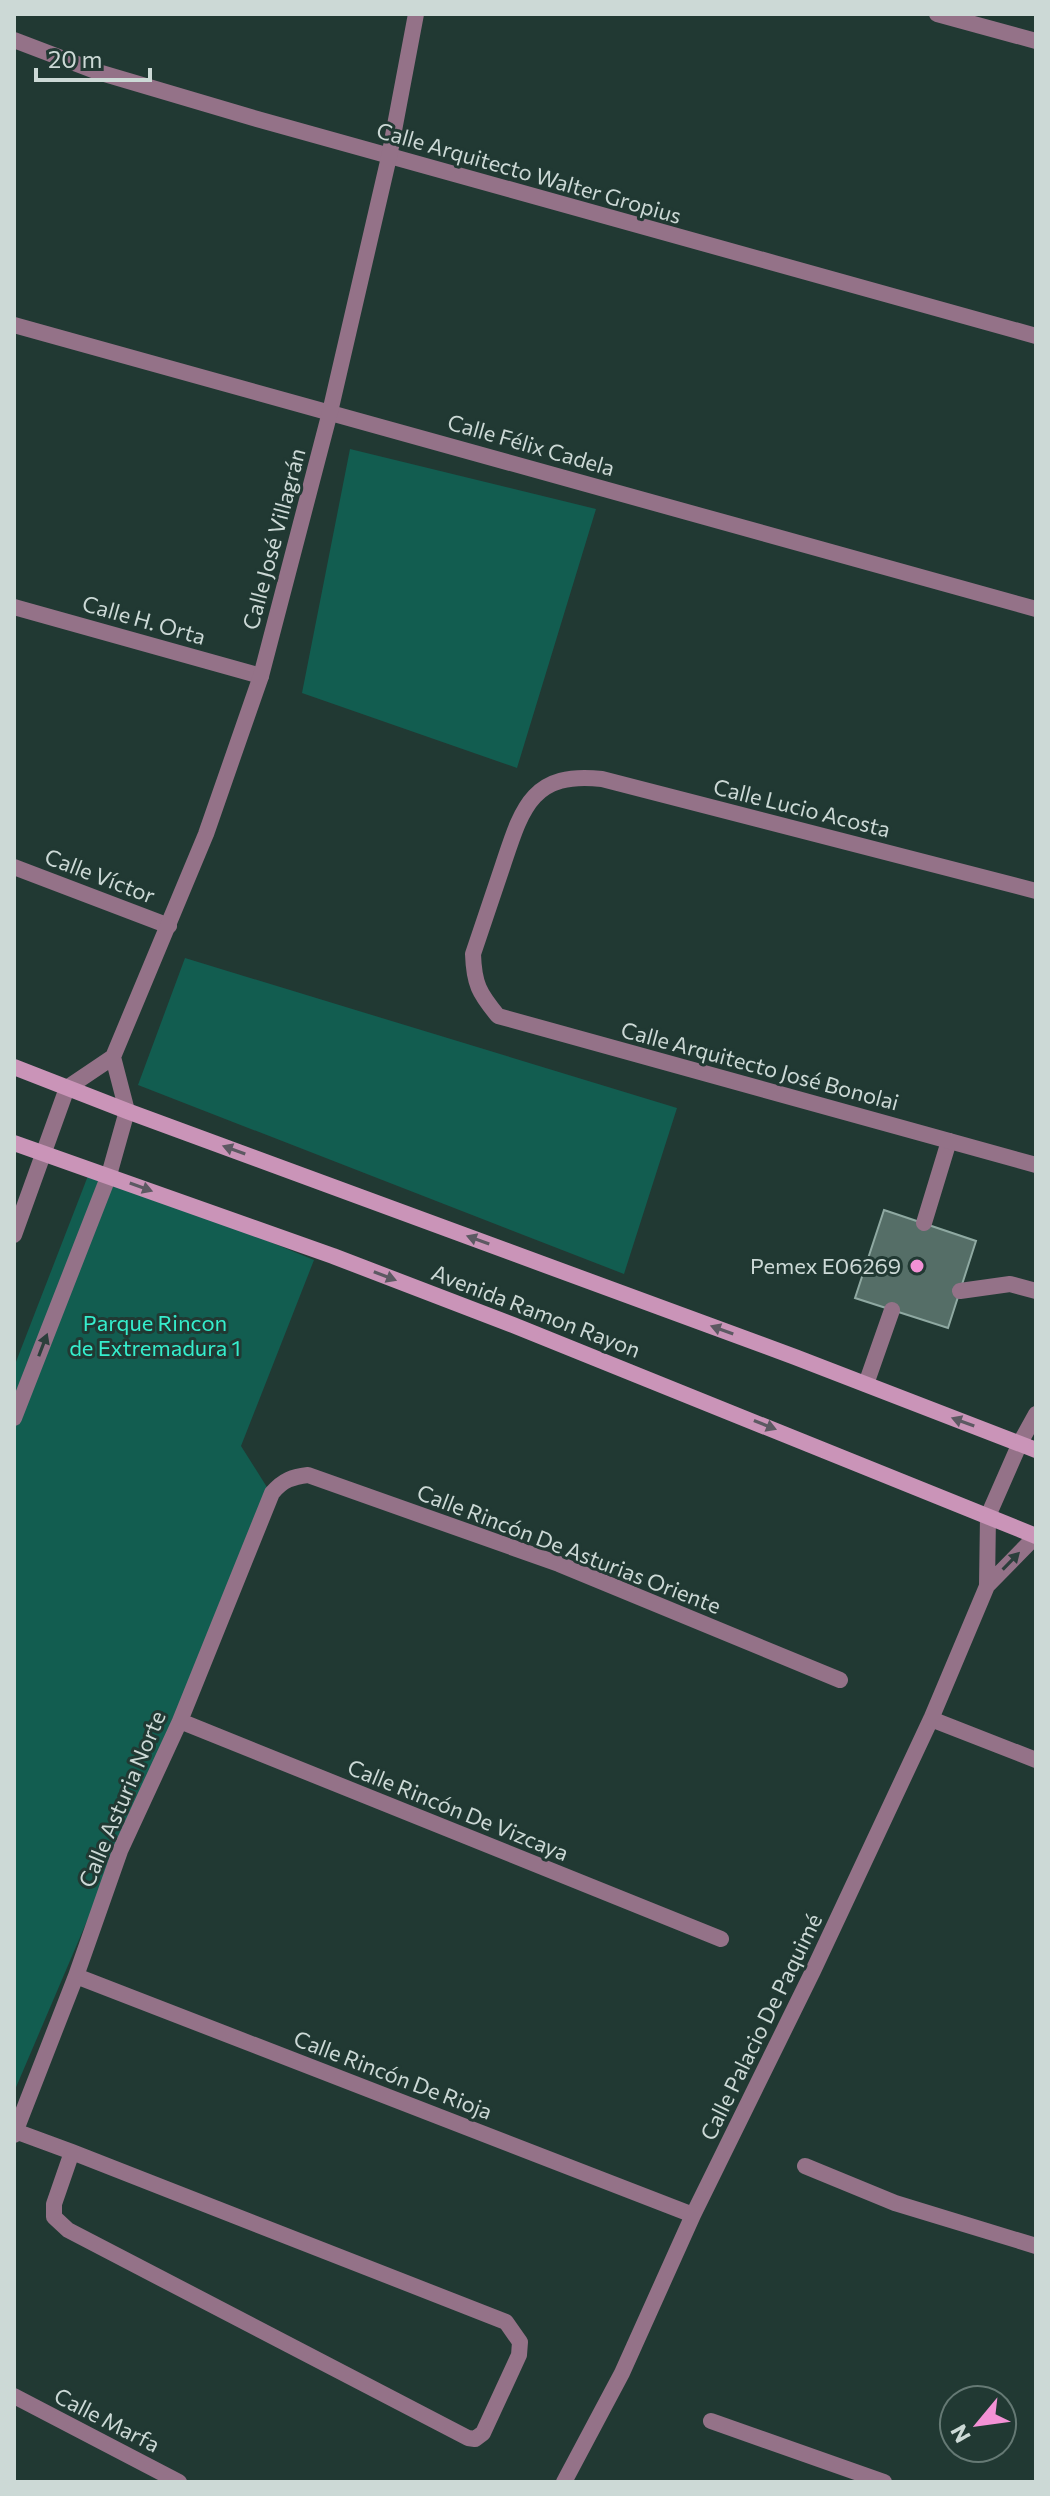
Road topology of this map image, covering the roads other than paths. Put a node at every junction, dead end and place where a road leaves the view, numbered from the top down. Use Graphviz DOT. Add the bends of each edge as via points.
graph roads {
  1 [pos="416,14"];
  2 [pos="937,14"];
  3 [pos="14,40"];
  4 [pos="1036,41"];
  5 [pos="389,157"];
  6 [pos="14,325"];
  7 [pos="1036,336"];
  8 [pos="330,412"];
  9 [pos="14,607"];
  10 [pos="1036,609"];
  11 [pos="261,676"];
  12 [pos="14,867"];
  13 [pos="1036,891"];
  14 [pos="169,926"];
  15 [pos="481,996"];
  16 [pos="113,1057"];
  17 [pos="14,1067"];
  18 [pos="67,1088"];
  19 [pos="127,1111"];
  20 [pos="949,1141"];
  21 [pos="14,1143"];
  22 [pos="43,1154"];
  23 [pos="1036,1165"];
  24 [pos="109,1175"];
  25 [pos="924,1223"];
  26 [pos="14,1235"];
  27 [pos="960,1291"];
  28 [pos="1036,1291"];
  29 [pos="892,1310"];
  30 [pos="866,1384"];
  31 [pos="1036,1414"];
  32 [pos="14,1418"];
  33 [pos="1020,1443"];
  34 [pos="1036,1450"];
  35 [pos="280,1484"];
  36 [pos="988,1516"];
  37 [pos="1036,1536"];
  38 [pos="987,1586"];
  39 [pos="840,1680"];
  40 [pos="931,1719"];
  41 [pos="180,1721"];
  42 [pos="1036,1760"];
  43 [pos="721,1939"];
  44 [pos="76,1976"];
  45 [pos="15,2133"];
  46 [pos="72,2152"];
  47 [pos="805,2166"];
  48 [pos="693,2215"];
  49 [pos="1036,2246"];
  50 [pos="14,2396"];
  51 [pos="711,2421"];
  52 [pos="179,2482"];
  53 [pos="564,2482"];
  54 [pos="884,2482"];
  1 -- 5 [label="street, Calle José Villagrán"];
  2 -- 4 [label="street"];
  3 -- 5 [label="street, Calle Arquitecto Walter Gropius" via="98,72"];
  5 -- 7 [label="street, Calle Arquitecto Walter Gropius"];
  5 -- 8 [label="street, Calle José Villagrán"];
  6 -- 8 [label="street, Calle Félix Cadela"];
  8 -- 10 [label="street, Calle Félix Cadela"];
  8 -- 11 [label="street, Calle José Villagrán"];
  9 -- 11 [label="street, Calle H. Orta"];
  11 -- 14 [label="street, Calle José Villagrán"];
  12 -- 14 [label="street, Calle Víctor"];
  13 -- 15 [label="street, Calle Lucio Acosta" via="578,776 535,795 519,815 473,954"];
  14 -- 16 [label="street, Calle José Villagrán"];
  15 -- 20 [label="street, Calle Arquitecto José Bonolai" via="498,1016"];
  16 -- 18 [label="street"];
  16 -- 19 [label="street"];
  17 -- 18 [label="main road, Avenida Ramon Rayon"];
  18 -- 19 [label="main road, Avenida Ramon Rayon"];
  18 -- 22 [label="street"];
  19 -- 24 [label="street"];
  30 -- 19 [label="main road, Avenida Ramon Rayon, one-way"];
  20 -- 23 [label="street, Calle Arquitecto José Bonolai"];
  20 -- 25 [label="street"];
  21 -- 22 [label="main road, Avenida Ramon Rayon"];
  22 -- 24 [label="main road, Avenida Ramon Rayon"];
  22 -- 26 [label="street"];
  32 -- 24 [label="street, one-way"];
  24 -- 36 [label="main road, Avenida Ramon Rayon, one-way" via="513,1325"];
  27 -- 28 [label="street" via="1010,1284"];
  29 -- 30 [label="street"];
  33 -- 30 [label="main road, Avenida Ramon Rayon, one-way"];
  31 -- 33 [label="street"];
  33 -- 34 [label="main road, Avenida Ramon Rayon"];
  33 -- 36 [label="street"];
  35 -- 39 [label="street, Calle Rincón De Asturias Oriente" via="308,1475 559,1564"];
  35 -- 41 [label="street, Calle Asturia Norte"];
  36 -- 37 [label="main road, Avenida Ramon Rayon"];
  36 -- 38 [label="street, Calle Palacio De Paquimé"];
  38 -- 37 [label="street, Calle Palacio De Paquimé, one-way"];
  38 -- 40 [label="street, Calle Palacio De Paquimé"];
  40 -- 42 [label="street"];
  40 -- 48 [label="street, Calle Palacio De Paquimé"];
  41 -- 43 [label="street, Calle Rincón De Vizcaya"];
  41 -- 44 [label="street, Calle Asturia Norte" via="120,1851"];
  44 -- 45 [label="street, Calle Asturia Norte"];
  44 -- 48 [label="street, Calle Rincón De Rioja"];
  45 -- 46 [label="street"];
  46 -- 46 [label="street" via="54,2204 54,2217 68,2230 468,2438 483,2433 519,2355 520,2342 506,2322"];
  47 -- 49 [label="street" via="895,2203"];
  48 -- 53 [label="street, Calle Palacio De Paquimé" via="622,2373"];
  50 -- 52 [label="street, Calle Marfa"];
  51 -- 54 [label="street"];
}
